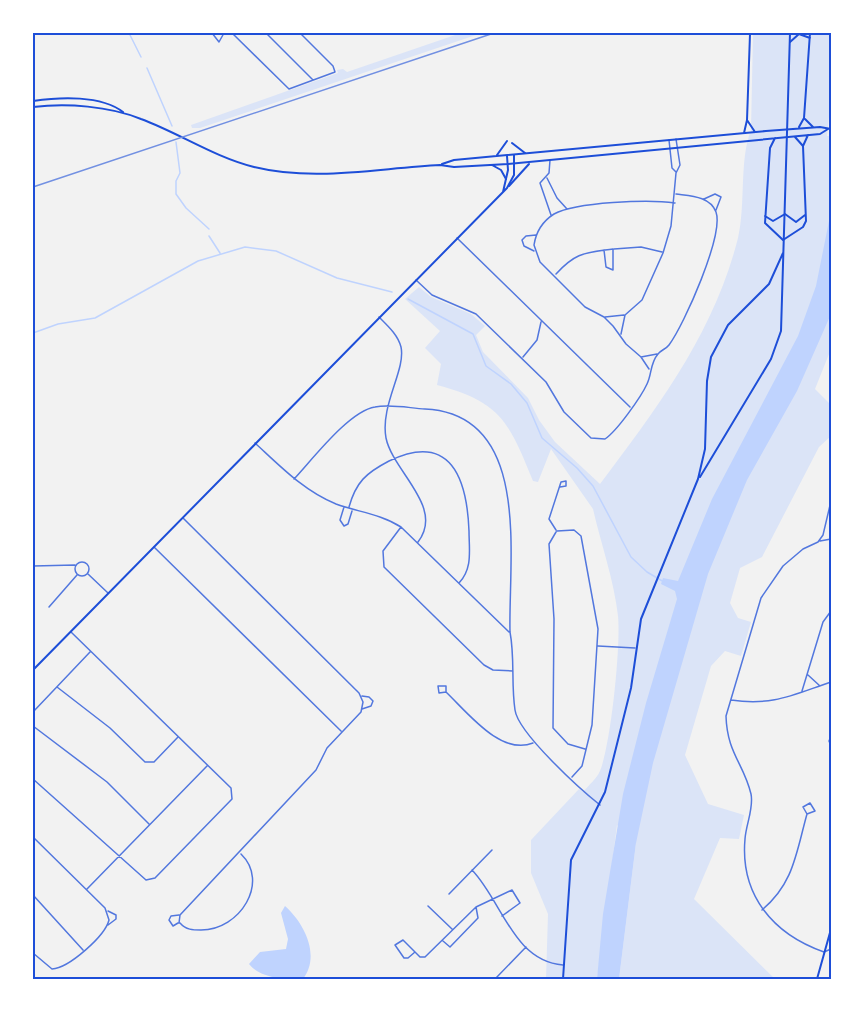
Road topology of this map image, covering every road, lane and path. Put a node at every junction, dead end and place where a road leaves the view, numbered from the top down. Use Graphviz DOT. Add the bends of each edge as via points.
graph roads {
  1 [pos="212,33"];
  2 [pos="224,33"];
  3 [pos="232,33"];
  4 [pos="266,33"];
  5 [pos="300,33"];
  6 [pos="750,33"];
  7 [pos="765,33"];
  8 [pos="790,33"];
  9 [pos="810,33"];
  10 [pos="810,39"];
  11 [pos="790,42"];
  12 [pos="314,80"];
  13 [pos="33,101"];
  14 [pos="33,107"];
  15 [pos="123,112"];
  16 [pos="804,118"];
  17 [pos="747,120"];
  18 [pos="813,127"];
  19 [pos="798,129"];
  20 [pos="829,129"];
  21 [pos="755,132"];
  22 [pos="744,133"];
  23 [pos="808,135"];
  24 [pos="794,136"];
  25 [pos="776,138"];
  26 [pos="676,139"];
  27 [pos="765,139"];
  28 [pos="669,140"];
  29 [pos="507,141"];
  30 [pos="512,143"];
  31 [pos="803,146"];
  32 [pos="678,147"];
  33 [pos="669,148"];
  34 [pos="771,148"];
  35 [pos="527,154"];
  36 [pos="514,155"];
  37 [pos="496,156"];
  38 [pos="507,156"];
  39 [pos="550,160"];
  40 [pos="531,162"];
  41 [pos="508,164"];
  42 [pos="515,164"];
  43 [pos="440,165"];
  44 [pos="492,165"];
  45 [pos="676,173"];
  46 [pos="546,176"];
  47 [pos="506,179"];
  48 [pos="509,186"];
  49 [pos="503,192"];
  50 [pos="676,194"];
  51 [pos="704,199"];
  52 [pos="675,203"];
  53 [pos="568,209"];
  54 [pos="716,211"];
  55 [pos="806,213"];
  56 [pos="785,214"];
  57 [pos="551,216"];
  58 [pos="765,216"];
  59 [pos="536,235"];
  60 [pos="457,238"];
  61 [pos="783,240"];
  62 [pos="613,249"];
  63 [pos="604,250"];
  64 [pos="535,251"];
  65 [pos="663,253"];
  66 [pos="783,253"];
  67 [pos="556,274"];
  68 [pos="416,280"];
  69 [pos="625,315"];
  70 [pos="379,317"];
  71 [pos="604,317"];
  72 [pos="541,321"];
  73 [pos="621,335"];
  74 [pos="658,354"];
  75 [pos="641,357"];
  76 [pos="521,358"];
  77 [pos="650,370"];
  78 [pos="386,407"];
  79 [pos="630,407"];
  80 [pos="255,442"];
  81 [pos="393,460"];
  82 [pos="294,479"];
  83 [pos="698,479"];
  84 [pos="560,487"];
  85 [pos="831,501"];
  86 [pos="344,506"];
  87 [pos="348,508"];
  88 [pos="353,509"];
  89 [pos="182,517"];
  90 [pos="401,527"];
  91 [pos="557,531"];
  92 [pos="831,539"];
  93 [pos="818,542"];
  94 [pos="417,543"];
  95 [pos="153,547"];
  96 [pos="76,565"];
  97 [pos="33,566"];
  98 [pos="88,573"];
  99 [pos="77,574"];
  100 [pos="459,583"];
  101 [pos="108,593"];
  102 [pos="49,607"];
  103 [pos="831,611"];
  104 [pos="70,632"];
  105 [pos="510,633"];
  106 [pos="597,646"];
  107 [pos="636,648"];
  108 [pos="91,651"];
  109 [pos="33,670"];
  110 [pos="513,671"];
  111 [pos="807,675"];
  112 [pos="831,682"];
  113 [pos="820,686"];
  114 [pos="57,687"];
  115 [pos="446,692"];
  116 [pos="802,692"];
  117 [pos="361,696"];
  118 [pos="731,700"];
  119 [pos="362,709"];
  120 [pos="33,712"];
  121 [pos="33,726"];
  122 [pos="342,731"];
  123 [pos="831,736"];
  124 [pos="178,737"];
  125 [pos="534,742"];
  126 [pos="831,746"];
  127 [pos="586,749"];
  128 [pos="207,765"];
  129 [pos="571,778"];
  130 [pos="33,779"];
  131 [pos="600,805"];
  132 [pos="807,814"];
  133 [pos="150,825"];
  134 [pos="33,837"];
  135 [pos="492,850"];
  136 [pos="240,853"];
  137 [pos="120,856"];
  138 [pos="472,870"];
  139 [pos="87,889"];
  140 [pos="449,894"];
  141 [pos="33,895"];
  142 [pos="493,898"];
  143 [pos="428,906"];
  144 [pos="476,907"];
  145 [pos="762,910"];
  146 [pos="108,911"];
  147 [pos="180,915"];
  148 [pos="502,915"];
  149 [pos="179,923"];
  150 [pos="108,925"];
  151 [pos="831,929"];
  152 [pos="453,930"];
  153 [pos="443,940"];
  154 [pos="526,946"];
  155 [pos="831,949"];
  156 [pos="83,951"];
  157 [pos="415,952"];
  158 [pos="824,952"];
  159 [pos="33,953"];
  160 [pos="564,965"];
  161 [pos="496,978"];
  162 [pos="563,979"];
  163 [pos="817,979"];
  1 -- 2 [label="street" via="219,42"];
  3 -- 12 [label="street" via="289,89"];
  4 -- 12 [label="street"];
  5 -- 12 [label="street" via="335,72"];
  6 -- 7 [label="main road"];
  6 -- 17 [label="main road"];
  8 -- 11 [label="main road"];
  9 -- 10 [label="main road"];
  10 -- 11 [label="main road" via="799,34"];
  10 -- 16 [label="main road"];
  11 -- 56 [label="main road"];
  13 -- 15 [label="main road" via="91,101 115,106"];
  14 -- 15 [label="main road" via="76,106"];
  15 -- 43 [label="main road" via="226,158 275,171 323,174"];
  16 -- 18 [label="main road"];
  16 -- 19 [label="main road"];
  17 -- 21 [label="main road"];
  17 -- 22 [label="main road"];
  18 -- 19 [label="main road"];
  18 -- 20 [label="main road"];
  19 -- 21 [label="main road"];
  20 -- 23 [label="main road"];
  21 -- 22 [label="main road"];
  22 -- 26 [label="main road"];
  23 -- 24 [label="main road"];
  23 -- 31 [label="main road"];
  24 -- 25 [label="main road"];
  24 -- 31 [label="main road"];
  25 -- 27 [label="main road"];
  25 -- 34 [label="main road"];
  26 -- 28 [label="main road"];
  26 -- 32 [label="street"];
  27 -- 32 [label="main road"];
  27 -- 34 [label="main road"];
  28 -- 33 [label="street"];
  28 -- 35 [label="main road"];
  29 -- 37 [label="main road"];
  30 -- 35 [label="main road"];
  31 -- 55 [label="main road"];
  32 -- 33 [label="main road"];
  32 -- 45 [label="street" via="680,165"];
  33 -- 39 [label="main road"];
  33 -- 45 [label="street"];
  34 -- 58 [label="main road"];
  35 -- 36 [label="main road"];
  36 -- 38 [label="main road"];
  36 -- 42 [label="main road"];
  37 -- 38 [label="main road"];
  37 -- 43 [label="main road"];
  38 -- 41 [label="main road"];
  39 -- 40 [label="main road"];
  39 -- 46 [label="street"];
  40 -- 42 [label="main road"];
  40 -- 48 [label="main road"];
  41 -- 42 [label="main road"];
  41 -- 44 [label="main road"];
  41 -- 47 [label="main road"];
  42 -- 48 [label="main road"];
  43 -- 44 [label="main road"];
  44 -- 47 [label="main road"];
  45 -- 50 [label="street"];
  46 -- 53 [label="street" via="557,198"];
  46 -- 57 [label="street" via="540,183"];
  47 -- 49 [label="main road"];
  48 -- 49 [label="main road"];
  49 -- 60 [label="main road"];
  50 -- 51 [label="street"];
  50 -- 52 [label="street"];
  51 -- 54 [label="street"];
  51 -- 54 [label="street" via="715,194 721,197"];
  52 -- 53 [label="street" via="643,201"];
  52 -- 65 [label="street"];
  53 -- 57 [label="street"];
  54 -- 74 [label="street" via="714,238 700,282 668,347"];
  55 -- 56 [label="main road" via="796,222"];
  55 -- 61 [label="main road" via="803,227"];
  56 -- 58 [label="main road" via="773,221"];
  56 -- 61 [label="main road"];
  57 -- 59 [label="street"];
  58 -- 61 [label="main road" via="768,227"];
  59 -- 64 [label="street"];
  59 -- 64 [label="street" via="522,240 524,246"];
  60 -- 68 [label="main road"];
  60 -- 72 [label="street"];
  61 -- 66 [label="main road"];
  62 -- 63 [label="street"];
  62 -- 63 [label="street" via="614,268 610,271"];
  62 -- 65 [label="street" via="642,247"];
  63 -- 67 [label="street" via="577,255"];
  64 -- 67 [label="street"];
  65 -- 69 [label="street" via="642,300"];
  66 -- 83 [label="main road" via="782,325 775,352"];
  66 -- 83 [label="main road" via="769,284 728,325 711,357 706,381 705,449"];
  67 -- 71 [label="street" via="585,307"];
  68 -- 70 [label="main road"];
  68 -- 76 [label="street" via="432,295 476,314"];
  69 -- 71 [label="street"];
  69 -- 73 [label="street"];
  70 -- 78 [label="street" via="397,337 402,353"];
  70 -- 80 [label="main road"];
  71 -- 73 [label="street"];
  72 -- 76 [label="street" via="533,345"];
  72 -- 79 [label="street"];
  73 -- 75 [label="street"];
  74 -- 75 [label="street"];
  74 -- 77 [label="street"];
  75 -- 77 [label="street"];
  76 -- 79 [label="street" via="551,389 564,412 591,438 609,436"];
  77 -- 79 [label="street" via="645,388"];
  78 -- 81 [label="street" via="386,437"];
  78 -- 82 [label="street" via="376,406 358,414"];
  78 -- 105 [label="street" via="452,413 474,425 494,452 508,499"];
  80 -- 82 [label="street"];
  80 -- 89 [label="main road"];
  81 -- 87 [label="street" via="363,477"];
  81 -- 94 [label="street" via="422,502 426,523"];
  81 -- 100 [label="street" via="427,451 445,458 459,473 468,505 470,562"];
  82 -- 86 [label="street" via="321,497"];
  83 -- 107 [label="main road" via="641,619"];
  84 -- 91 [label="street" via="549,519"];
  85 -- 93 [label="street" via="827,525"];
  86 -- 87 [label="street"];
  86 -- 88 [label="street" via="340,520 344,526"];
  87 -- 88 [label="street"];
  88 -- 90 [label="street"];
  89 -- 95 [label="main road"];
  89 -- 117 [label="street"];
  90 -- 94 [label="street"];
  90 -- 110 [label="street" via="383,551 384,567 484,665 493,670"];
  91 -- 106 [label="street" via="574,530 581,536 598,617"];
  91 -- 127 [label="street" via="549,544 554,728 568,744"];
  92 -- 93 [label="street"];
  93 -- 118 [label="street" via="783,566 761,598"];
  94 -- 100 [label="street"];
  95 -- 101 [label="main road"];
  95 -- 122 [label="street"];
  96 -- 97 [label="street"];
  96 -- 98 [label="street" via="87,563"];
  96 -- 99 [label="street"];
  98 -- 99 [label="street"];
  98 -- 101 [label="street"];
  99 -- 102 [label="street"];
  100 -- 105 [label="street"];
  101 -- 104 [label="main road"];
  103 -- 111 [label="street" via="822,622"];
  104 -- 108 [label="street"];
  104 -- 109 [label="main road"];
  105 -- 110 [label="street"];
  106 -- 107 [label="street"];
  106 -- 127 [label="street" via="592,725"];
  107 -- 131 [label="main road" via="628,700"];
  108 -- 114 [label="street"];
  108 -- 124 [label="street"];
  110 -- 125 [label="street" via="515,712"];
  111 -- 113 [label="street"];
  111 -- 116 [label="street"];
  112 -- 113 [label="street"];
  113 -- 116 [label="street"];
  114 -- 120 [label="street"];
  114 -- 124 [label="street" via="110,728 145,762 154,762"];
  115 -- 125 [label="street" via="501,742 522,747"];
  116 -- 118 [label="street" via="775,702"];
  117 -- 119 [label="street"];
  117 -- 119 [label="street" via="373,701"];
  118 -- 145 [label="street" via="726,734 751,793 744,852 746,874"];
  119 -- 122 [label="street"];
  121 -- 133 [label="street" via="107,782"];
  122 -- 136 [label="street" via="327,748 316,770"];
  123 -- 126 [label="street"];
  124 -- 128 [label="street"];
  125 -- 129 [label="street"];
  127 -- 129 [label="street" via="582,766"];
  128 -- 133 [label="street"];
  128 -- 137 [label="street" via="231,788 230,802 156,878 146,880"];
  129 -- 131 [label="street"];
  130 -- 137 [label="street"];
  131 -- 160 [label="main road" via="570,866"];
  132 -- 145 [label="street" via="785,887"];
  133 -- 137 [label="street"];
  134 -- 139 [label="street"];
  135 -- 138 [label="street"];
  136 -- 147 [label="street"];
  136 -- 149 [label="street" via="250,872 245,906 216,930 191,930"];
  137 -- 139 [label="street"];
  138 -- 140 [label="street"];
  138 -- 142 [label="street"];
  139 -- 146 [label="street"];
  141 -- 156 [label="street"];
  142 -- 144 [label="street"];
  142 -- 148 [label="street"];
  142 -- 148 [label="street" via="513,891 519,906"];
  143 -- 152 [label="street"];
  144 -- 152 [label="street"];
  144 -- 153 [label="street" via="478,918 457,940 450,947"];
  145 -- 158 [label="street" via="790,938"];
  146 -- 150 [label="street"];
  146 -- 150 [label="street" via="116,919"];
  147 -- 149 [label="street"];
  147 -- 149 [label="street" via="169,920 173,926"];
  148 -- 154 [label="street" via="509,929"];
  150 -- 156 [label="street"];
  151 -- 158 [label="main road"];
  152 -- 153 [label="street"];
  153 -- 157 [label="street" via="425,957"];
  154 -- 160 [label="street" via="542,961"];
  154 -- 161 [label="street"];
  155 -- 158 [label="street"];
  156 -- 159 [label="street" via="58,969 45,965"];
  157 -- 157 [label="street" via="403,940 395,945 404,958"];
  158 -- 163 [label="main road"];
  160 -- 162 [label="main road"];
}
